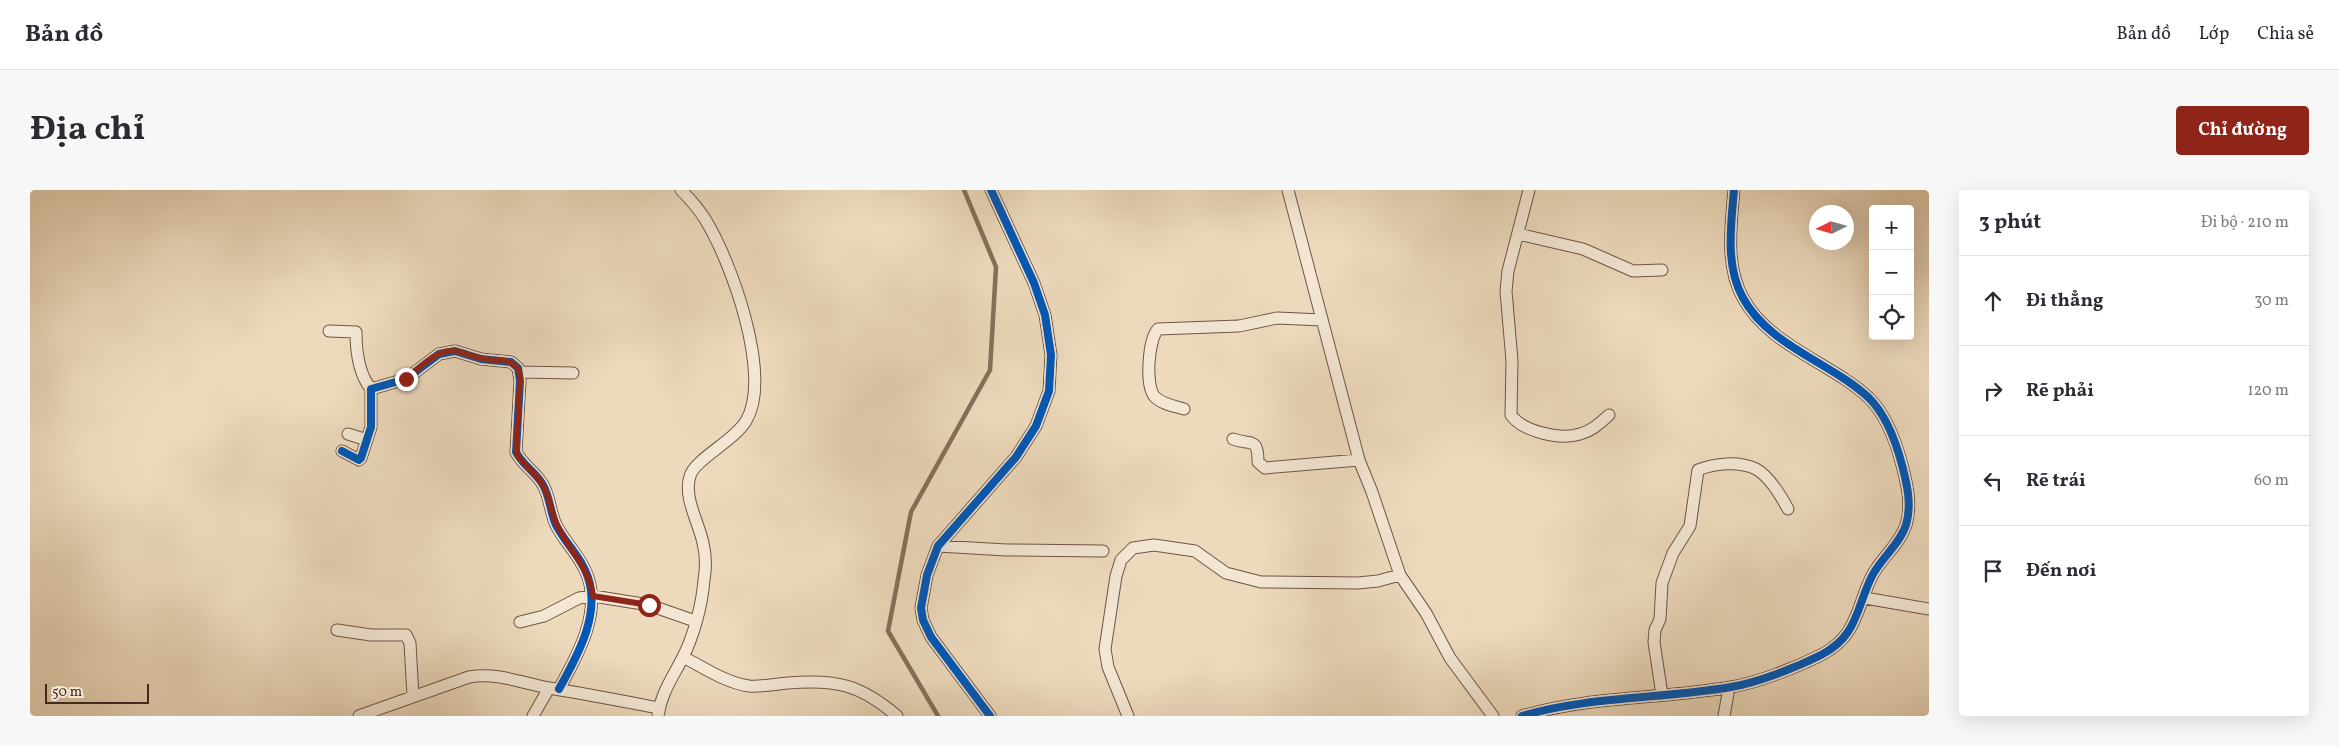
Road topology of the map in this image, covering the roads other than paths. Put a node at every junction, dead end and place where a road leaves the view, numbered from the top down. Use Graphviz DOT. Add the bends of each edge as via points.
graph roads {
  1 [pos="681,190"];
  2 [pos="991,190"];
  3 [pos="1288,190"];
  4 [pos="1529,190"];
  5 [pos="1734,190"];
  6 [pos="1518,234"];
  7 [pos="1662,270"];
  8 [pos="1322,320"];
  9 [pos="329,331"];
  10 [pos="520,372"];
  11 [pos="573,373"];
  12 [pos="371,388"];
  13 [pos="1184,409"];
  14 [pos="1609,415"];
  15 [pos="348,434"];
  16 [pos="1233,439"];
  17 [pos="367,440"];
  18 [pos="342,451"];
  19 [pos="1359,460"];
  20 [pos="1788,509"];
  21 [pos="938,546"];
  22 [pos="1103,551"];
  23 [pos="1400,574"];
  24 [pos="593,596"];
  25 [pos="1864,598"];
  26 [pos="1929,609"];
  27 [pos="695,621"];
  28 [pos="520,622"];
  29 [pos="337,630"];
  30 [pos="683,657"];
  31 [pos="554,688"];
  32 [pos="1729,688"];
  33 [pos="1662,695"];
  34 [pos="413,696"];
  35 [pos="659,712"];
  36 [pos="359,716"];
  37 [pos="533,716"];
  38 [pos="897,716"];
  39 [pos="990,716"];
  40 [pos="1128,716"];
  41 [pos="1493,716"];
  42 [pos="1522,716"];
  43 [pos="1724,716"];
  1 -- 27 [label="street" via="706,220 736,287 755,383 751,411 740,430 698,465 689,477 689,494 705,555 704,583"];
  2 -- 21 [label="street" via="1040,300 1048,329 1050,386 1042,413 1016,457"];
  3 -- 8 [label="street"];
  4 -- 6 [label="street"];
  5 -- 25 [label="street" via="1732,263 1743,298 1770,329 1869,398 1880,411 1898,448 1908,485 1909,511 1905,527 1872,576"];
  6 -- 7 [label="street" via="1583,249 1633,271"];
  6 -- 14 [label="street" via="1506,291 1512,361 1512,415 1516,423 1533,431 1566,436 1596,427"];
  8 -- 13 [label="street" via="1277,318 1239,326 1158,330 1153,334 1151,344 1151,392 1160,401"];
  8 -- 19 [label="street"];
  9 -- 12 [label="street" via="356,332 359,365"];
  10 -- 11 [label="street"];
  10 -- 12 [label="street" via="515,364 506,361 449,351 434,357 406,379"];
  10 -- 24 [label="street" via="516,452 548,494 556,523 585,568"];
  12 -- 17 [label="street" via="372,414"];
  15 -- 17 [label="street"];
  16 -- 19 [label="street" via="1255,444 1258,462 1265,468"];
  17 -- 18 [label="street" via="359,460"];
  19 -- 23 [label="street"];
  20 -- 33 [label="street" via="1757,470 1719,464 1698,470 1690,526 1673,553 1662,583 1660,619 1654,642"];
  21 -- 22 [label="street"];
  21 -- 39 [label="street" via="923,593 923,620 945,658"];
  23 -- 40 [label="street" via="1358,583 1261,582 1226,573 1195,551 1154,545 1133,548 1121,560 1116,576 1105,649 1108,667"];
  23 -- 41 [label="street" via="1450,658"];
  24 -- 27 [label="street" via="649,605"];
  24 -- 28 [label="street" via="578,598 544,616"];
  24 -- 31 [label="street" via="580,647"];
  25 -- 26 [label="street"];
  25 -- 32 [label="street" via="1847,634 1822,655 1760,680"];
  27 -- 30 [label="street"];
  29 -- 34 [label="street" via="371,635 406,635 410,643"];
  30 -- 35 [label="street" via="667,684"];
  30 -- 38 [label="street" via="735,682 752,686 815,681 837,683 875,699"];
  31 -- 34 [label="street" via="505,676 479,675"];
  31 -- 35 [label="street"];
  31 -- 37 [label="street"];
  32 -- 33 [label="street"];
  32 -- 43 [label="street"];
  33 -- 42 [label="street" via="1588,703"];
  34 -- 36 [label="street"];
}
